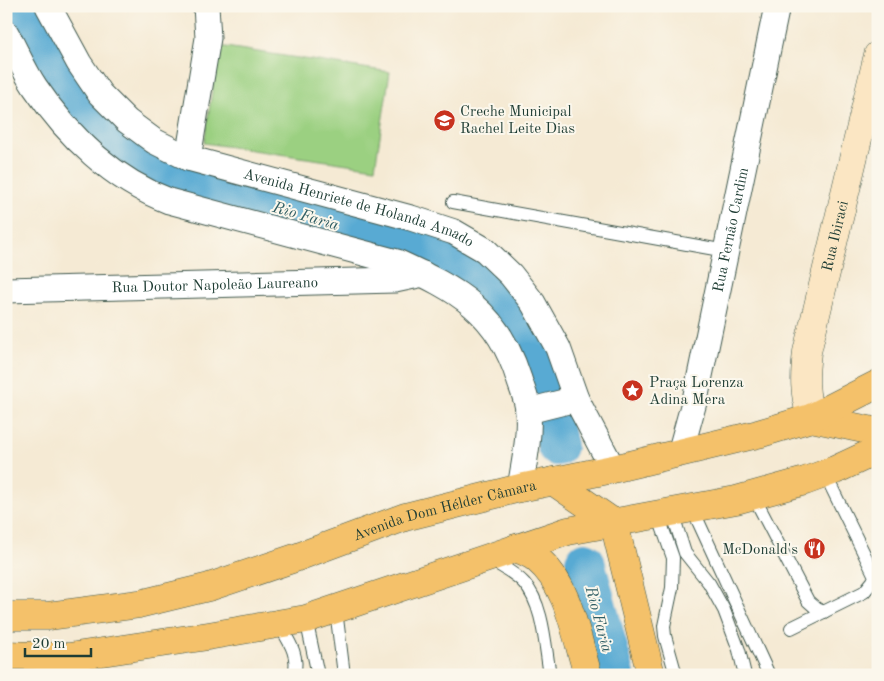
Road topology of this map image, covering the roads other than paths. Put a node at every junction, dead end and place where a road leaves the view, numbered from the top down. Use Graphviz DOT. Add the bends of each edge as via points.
graph roads {
  1 [pos="48,6"];
  2 [pos="206,6"];
  3 [pos="776,6"];
  4 [pos="6,33"];
  5 [pos="878,55"];
  6 [pos="188,158"];
  7 [pos="453,202"];
  8 [pos="726,251"];
  9 [pos="423,274"];
  10 [pos="6,290"];
  11 [pos="878,384"];
  12 [pos="550,406"];
  13 [pos="811,418"];
  14 [pos="878,432"];
  15 [pos="878,450"];
  16 [pos="680,452"];
  17 [pos="613,469"];
  18 [pos="825,474"];
  19 [pos="553,481"];
  20 [pos="520,488"];
  21 [pos="753,495"];
  22 [pos="674,512"];
  23 [pos="614,523"];
  24 [pos="516,548"];
  25 [pos="487,558"];
  26 [pos="336,610"];
  27 [pos="824,612"];
  28 [pos="6,616"];
  29 [pos="306,618"];
  30 [pos="278,623"];
  31 [pos="791,628"];
  32 [pos="6,655"];
  33 [pos="294,675"];
  34 [pos="318,675"];
  35 [pos="344,675"];
  36 [pos="550,675"];
  37 [pos="588,675"];
  38 [pos="651,675"];
  39 [pos="676,675"];
  40 [pos="745,675"];
  41 [pos="770,675"];
  1 -- 6 [label="street, Avenida Henriete de Holanda Amado" via="100,94 126,121 154,141"];
  2 -- 6 [label="street" via="208,38"];
  3 -- 8 [label="street, Rua Fernão Cardim"];
  4 -- 9 [label="street, Avenida Henriete de Holanda Amado" via="34,86 58,119 85,148 148,193 396,262"];
  5 -- 13 [label="street, Rua Ibiraci" via="807,352 805,395"];
  6 -- 12 [label="street, Avenida Henriete de Holanda Amado" via="411,218 454,232 485,250 533,303 558,348"];
  7 -- 8 [label="lane"];
  8 -- 16 [label="street, Rua Fernão Cardim" via="696,395"];
  9 -- 10 [label="street, Rua Doutor Napoleão Laureano" via="395,280"];
  9 -- 12 [label="street, Avenida Henriete de Holanda Amado" via="465,298 484,314 501,336 515,366"];
  11 -- 13 [label="main road, Avenida Dom Hélder Câmara"];
  12 -- 17 [label="street, Avenida Henriete de Holanda Amado"];
  12 -- 20 [label="street, Avenida Henriete de Holanda Amado" via="528,438"];
  13 -- 14 [label="main road"];
  13 -- 16 [label="main road, Avenida Dom Hélder Câmara"];
  15 -- 18 [label="main road"];
  16 -- 17 [label="main road, Avenida Dom Hélder Câmara"];
  17 -- 19 [label="main road, Avenida Dom Hélder Câmara"];
  18 -- 21 [label="main road"];
  18 -- 27 [label="lane" via="875,576 864,592"];
  19 -- 20 [label="main road, Avenida Dom Hélder Câmara"];
  19 -- 23 [label="main road"];
  20 -- 28 [label="main road, Avenida Dom Hélder Câmara" via="405,517 209,587 139,604 48,616"];
  21 -- 22 [label="main road"];
  21 -- 27 [label="lane" via="808,601"];
  22 -- 23 [label="main road"];
  22 -- 39 [label="lane" via="672,588 664,626"];
  22 -- 40 [label="lane" via="685,553 709,583 724,610"];
  22 -- 41 [label="lane" via="709,548"];
  23 -- 24 [label="main road" via="568,530"];
  23 -- 38 [label="main road"];
  24 -- 25 [label="main road"];
  24 -- 37 [label="main road" via="536,558 564,594"];
  25 -- 26 [label="main road"];
  25 -- 36 [label="lane" via="524,582 532,595 538,608"];
  26 -- 29 [label="main road"];
  26 -- 35 [label="lane"];
  27 -- 31 [label="lane"];
  29 -- 30 [label="main road"];
  29 -- 34 [label="lane"];
  30 -- 32 [label="main road" via="69,657"];
  30 -- 33 [label="lane" via="296,657"];
}
